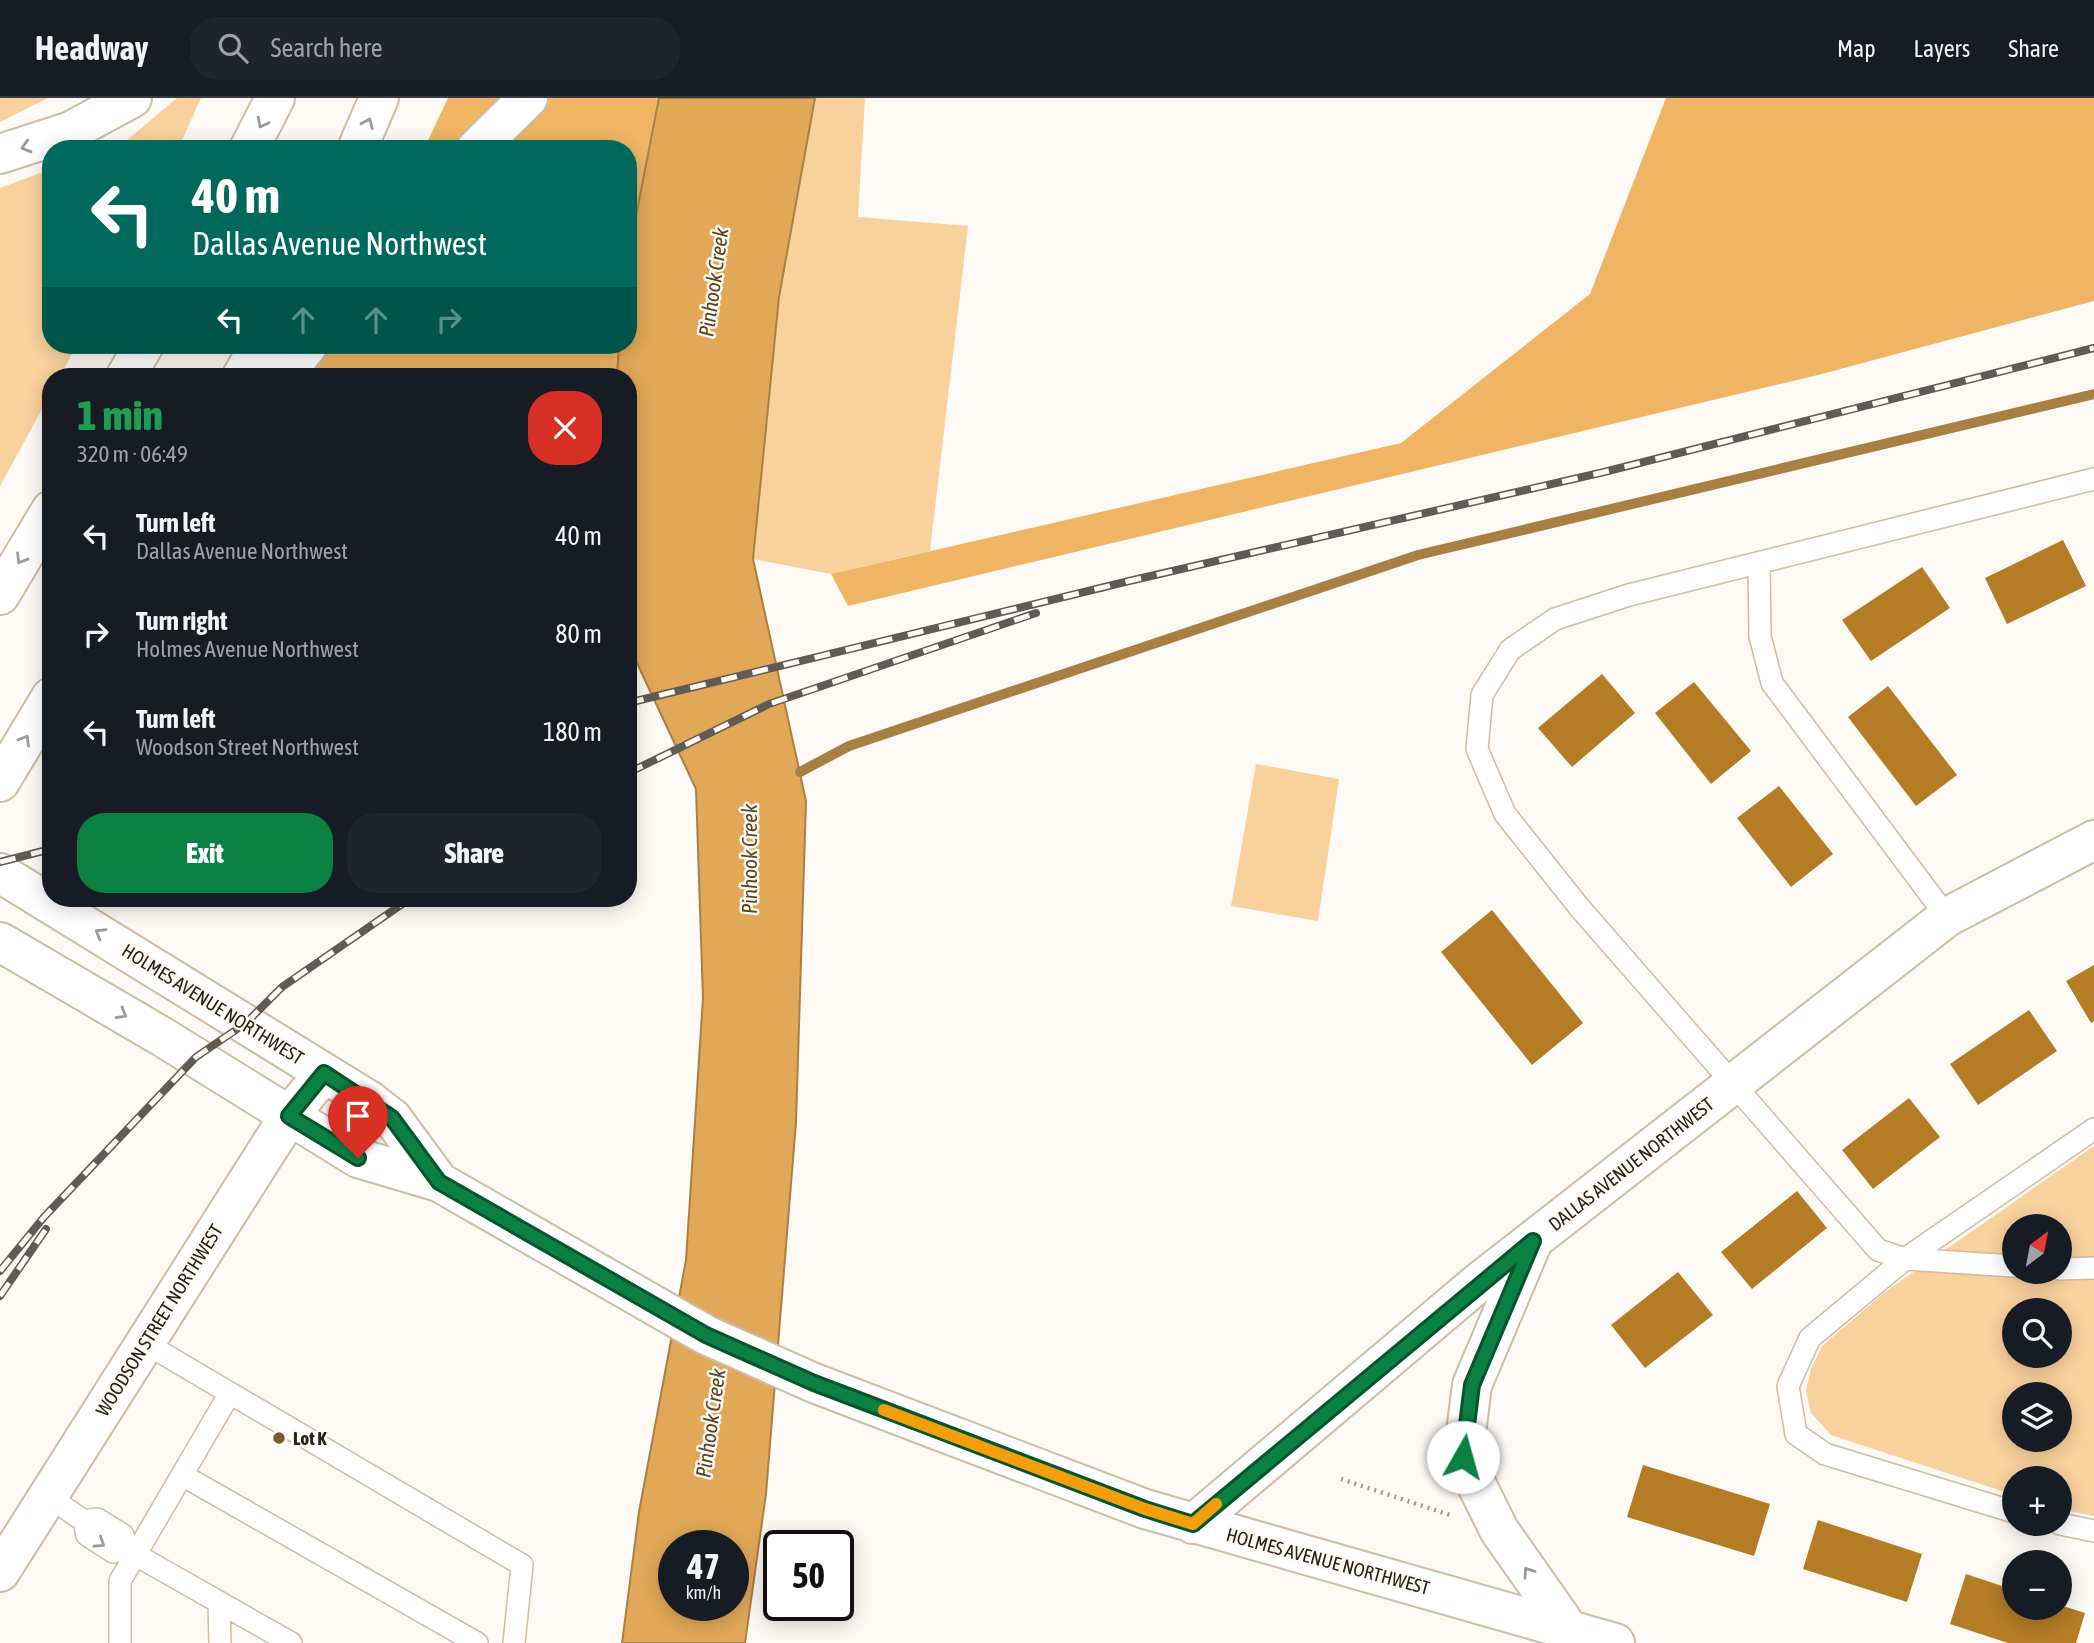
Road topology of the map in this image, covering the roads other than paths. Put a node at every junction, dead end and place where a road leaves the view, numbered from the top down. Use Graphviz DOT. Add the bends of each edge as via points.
graph roads {
  1 [pos="132,98"];
  2 [pos="275,98"];
  3 [pos="379,98"];
  4 [pos="517,107"];
  5 [pos="42,140"];
  6 [pos="43,140"];
  7 [pos="254,140"];
  8 [pos="361,140"];
  9 [pos="485,140"];
  10 [pos="0,154"];
  11 [pos="301,354"];
  12 [pos="289,368"];
  13 [pos="2094,479"];
  14 [pos="42,525"];
  15 [pos="1759,563"];
  16 [pos="0,595"];
  17 [pos="42,712"];
  18 [pos="0,782"];
  19 [pos="2094,840"];
  20 [pos="0,873"];
  21 [pos="42,899"];
  22 [pos="55,907"];
  23 [pos="1947,917"];
  24 [pos="0,942"];
  25 [pos="324,1073"];
  26 [pos="1733,1083"];
  27 [pos="289,1116"];
  28 [pos="2094,1129"];
  29 [pos="439,1182"];
  30 [pos="1533,1241"];
  31 [pos="1905,1259"];
  32 [pos="2002,1265"];
  33 [pos="2094,1268"];
  34 [pos="2072,1269"];
  35 [pos="145,1343"];
  36 [pos="230,1393"];
  37 [pos="182,1475"];
  38 [pos="48,1496"];
  39 [pos="2002,1508"];
  40 [pos="1193,1524"];
  41 [pos="2072,1526"];
  42 [pos="2094,1531"];
  43 [pos="131,1552"];
  44 [pos="0,1572"];
  45 [pos="219,1602"];
  46 [pos="1567,1627"];
  47 [pos="120,1643"];
  48 [pos="220,1643"];
  49 [pos="292,1643"];
  50 [pos="477,1643"];
  51 [pos="514,1643"];
  52 [pos="1615,1643"];
  1 -- 6 [label="main road, one-way" via="71,131"];
  2 -- 7 [label="main road, one-way"];
  8 -- 3 [label="main road, one-way"];
  4 -- 9 [label="main road"];
  5 -- 10 [label="main road, one-way"];
  11 -- 12 [label="main road"];
  13 -- 15 [label="lane"];
  14 -- 16 [label="main road, one-way"];
  15 -- 23 [label="lane" via="1760,636 1772,683"];
  15 -- 26 [label="lane" via="1629,595 1555,620 1510,650 1482,695 1477,749 1505,814 1579,907"];
  18 -- 17 [label="main road, one-way"];
  19 -- 23 [label="main road, DALLAS AVENUE NORTHWEST"];
  21 -- 20 [label="main road, HOLMES AVENUE NORTHWEST, one-way"];
  25 -- 22 [label="main road, HOLMES AVENUE NORTHWEST, one-way"];
  23 -- 26 [label="main road, DALLAS AVENUE NORTHWEST"];
  24 -- 27 [label="main road, HOLMES AVENUE NORTHWEST, one-way"];
  25 -- 27 [label="main road, WOODSON STREET NORTHWEST"];
  25 -- 29 [label="main road, HOLMES AVENUE NORTHWEST" via="392,1118"];
  26 -- 30 [label="main road, DALLAS AVENUE NORTHWEST"];
  26 -- 31 [label="lane" via="1878,1250"];
  27 -- 29 [label="main road, HOLMES AVENUE NORTHWEST" via="358,1158"];
  27 -- 35 [label="main road, WOODSON STREET NORTHWEST"];
  28 -- 31 [label="lane"];
  29 -- 40 [label="main road, HOLMES AVENUE NORTHWEST" via="706,1335 814,1383"];
  30 -- 40 [label="main road, DALLAS AVENUE NORTHWEST"];
  46 -- 30 [label="main road, one-way" via="1499,1530 1463,1457 1472,1385"];
  31 -- 32 [label="lane"];
  31 -- 39 [label="lane" via="1810,1338 1788,1386 1796,1434 1825,1454"];
  33 -- 34 [label="lane"];
  35 -- 36 [label="lane"];
  35 -- 38 [label="main road, WOODSON STREET NORTHWEST"];
  36 -- 37 [label="lane"];
  36 -- 51 [label="lane" via="522,1564"];
  37 -- 43 [label="lane"];
  37 -- 50 [label="lane"];
  38 -- 43 [label="lane" via="84,1521 87,1535 113,1552"];
  38 -- 44 [label="main road, WOODSON STREET NORTHWEST"];
  40 -- 46 [label="main road, HOLMES AVENUE NORTHWEST"];
  41 -- 42 [label="lane"];
  43 -- 45 [label="lane"];
  43 -- 47 [label="lane" via="120,1581"];
  45 -- 48 [label="lane"];
  45 -- 49 [label="lane"];
  46 -- 52 [label="main road, HOLMES AVENUE NORTHWEST"];
}
